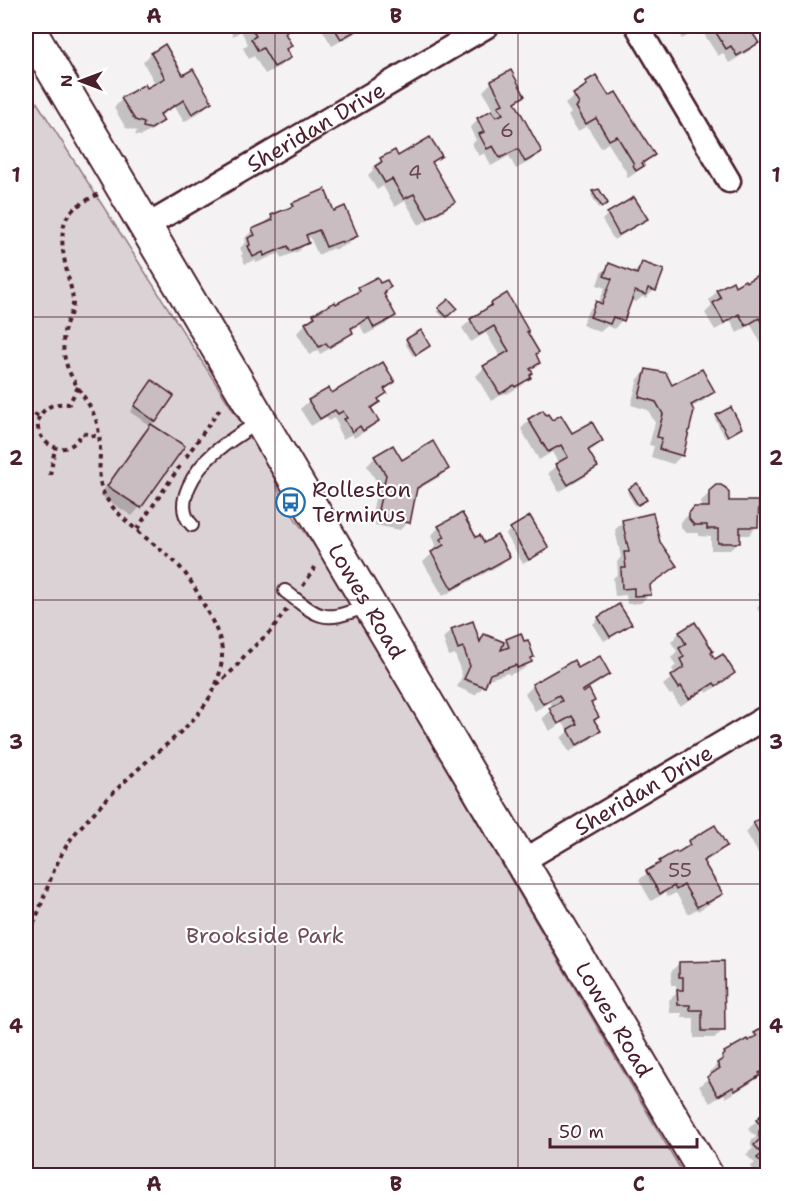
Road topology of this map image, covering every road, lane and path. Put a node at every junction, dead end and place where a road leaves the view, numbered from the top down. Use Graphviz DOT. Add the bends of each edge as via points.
graph roads {
  1 [pos="27,26"];
  2 [pos="487,26"];
  3 [pos="638,26"];
  4 [pos="729,181"];
  5 [pos="97,195"];
  6 [pos="145,227"];
  7 [pos="78,387"];
  8 [pos="26,410"];
  9 [pos="40,417"];
  10 [pos="260,421"];
  11 [pos="99,437"];
  12 [pos="55,448"];
  13 [pos="50,475"];
  14 [pos="192,525"];
  15 [pos="316,566"];
  16 [pos="290,594"];
  17 [pos="369,605"];
  18 [pos="221,666"];
  19 [pos="231,672"];
  20 [pos="216,686"];
  21 [pos="768,716"];
  22 [pos="521,862"];
  23 [pos="26,940"];
  24 [pos="707,1176"];
  1 -- 6 [label="main road, Lowes Road"];
  2 -- 6 [label="street, Sheridan Drive"];
  3 -- 4 [label="street"];
  5 -- 7 [label="path" via="69,214 63,239 73,300 64,329 64,351"];
  6 -- 10 [label="main road, Lowes Road"];
  7 -- 9 [label="path" via="69,404 48,407"];
  7 -- 11 [label="path" via="95,419"];
  8 -- 9 [label="path"];
  9 -- 12 [label="path" via="40,436"];
  10 -- 14 [label="lane" via="214,453 195,476 184,505"];
  10 -- 17 [label="main road, Lowes Road"];
  11 -- 12 [label="path" via="82,433 70,447"];
  11 -- 18 [label="path" via="105,496 190,580 219,638"];
  12 -- 13 [label="path"];
  15 -- 16 [label="path"];
  16 -- 17 [label="lane" via="326,616"];
  16 -- 19 [label="path" via="272,630"];
  17 -- 22 [label="main road, Lowes Road"];
  18 -- 19 [label="path"];
  18 -- 20 [label="path"];
  19 -- 20 [label="path"];
  20 -- 23 [label="path" via="191,723 136,771 68,843"];
  21 -- 22 [label="street, Sheridan Drive"];
  22 -- 24 [label="main road, Lowes Road"];
}
